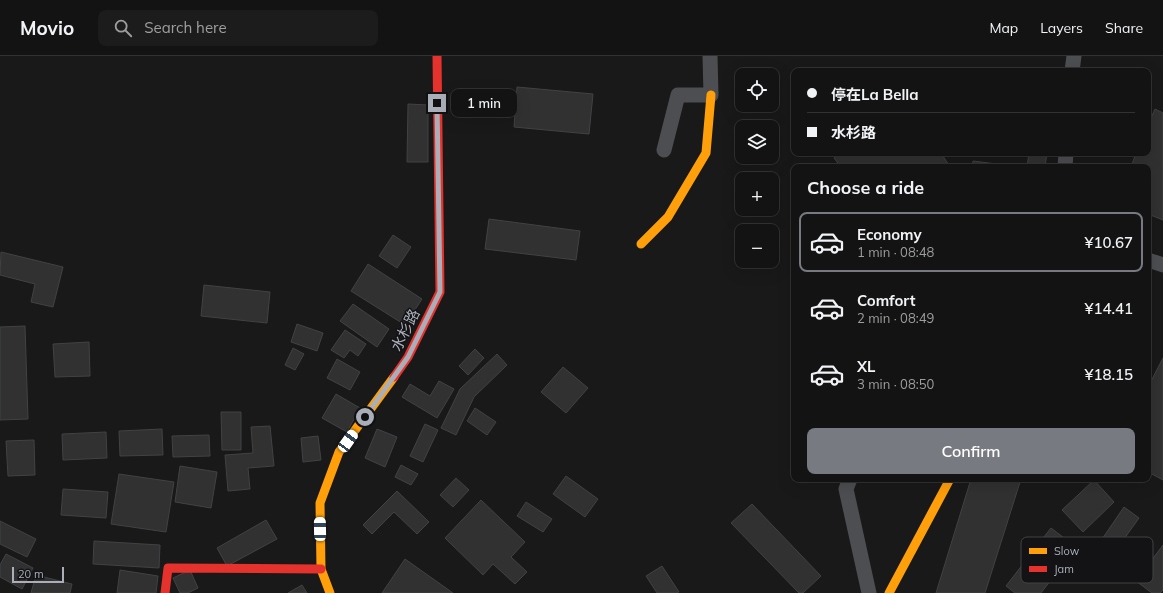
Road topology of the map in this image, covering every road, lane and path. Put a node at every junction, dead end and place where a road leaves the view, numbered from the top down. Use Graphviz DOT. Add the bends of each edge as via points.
graph roads {
  1 [pos="437,56"];
  2 [pos="710,56"];
  3 [pos="1074,56"];
  4 [pos="1072,68"];
  5 [pos="711,95"];
  6 [pos="664,150"];
  7 [pos="641,244"];
  8 [pos="1151,261"];
  9 [pos="1163,265"];
  10 [pos="849,482"];
  11 [pos="948,482"];
  12 [pos="321,569"];
  13 [pos="165,593"];
  14 [pos="330,593"];
  15 [pos="869,593"];
  16 [pos="889,593"];
  1 -- 12 [label="street, 水杉路" via="440,292 408,357 339,452 320,503"];
  2 -- 5 [label="street"];
  3 -- 4 [label="street"];
  5 -- 6 [label="street" via="678,95"];
  5 -- 7 [label="street" via="706,153 668,217"];
  8 -- 9 [label="street"];
  10 -- 15 [label="street" via="846,489"];
  11 -- 16 [label="street"];
  12 -- 13 [label="street" via="168,568"];
  12 -- 14 [label="street, 水杉路"];
}
